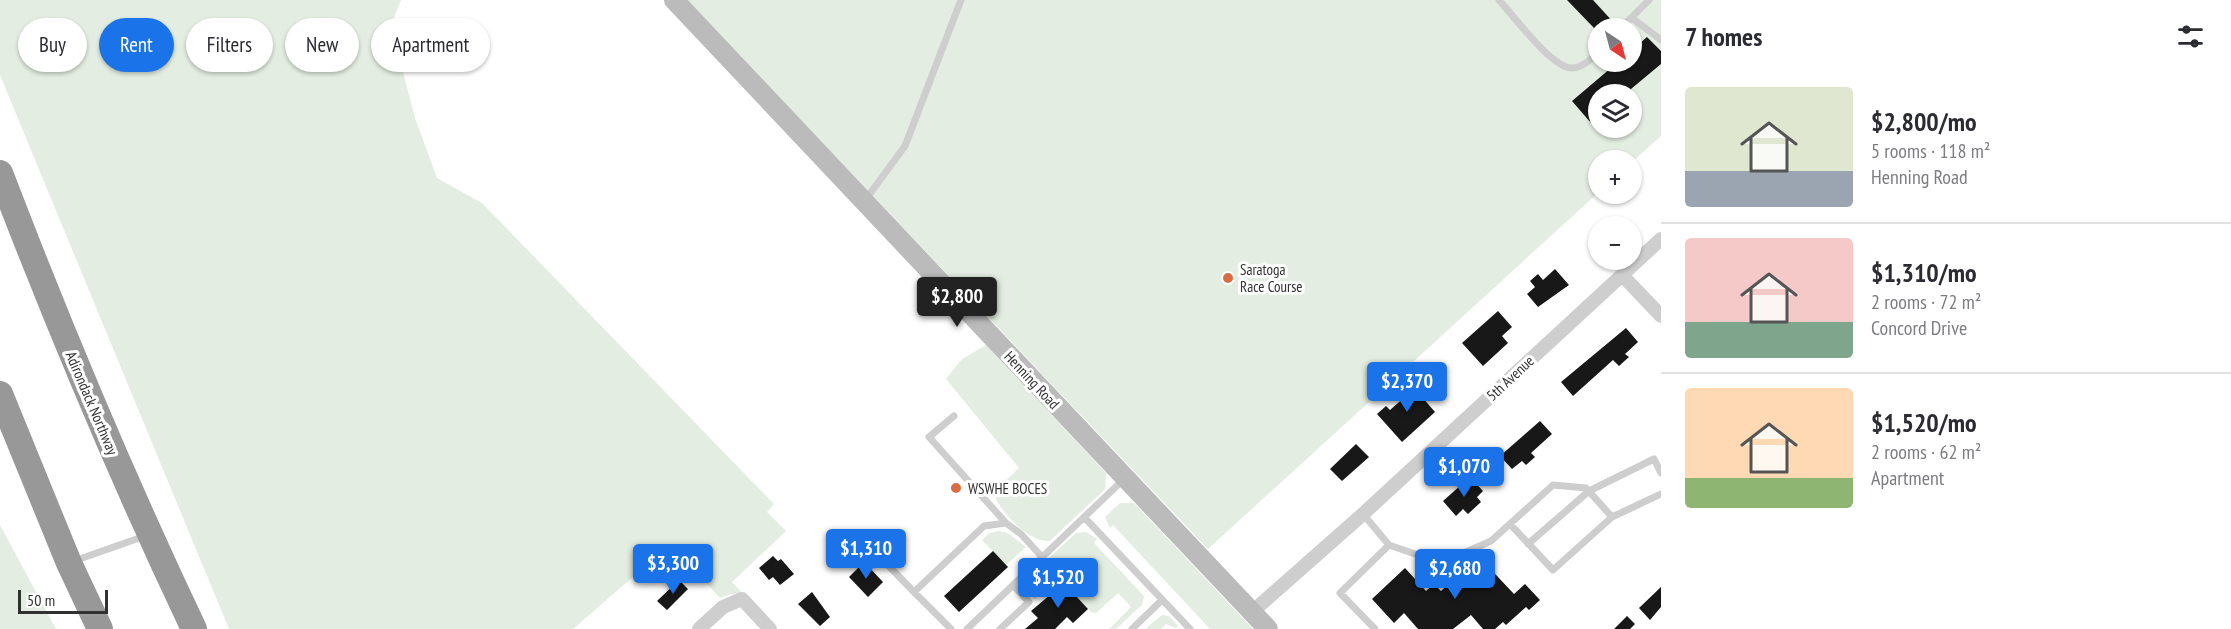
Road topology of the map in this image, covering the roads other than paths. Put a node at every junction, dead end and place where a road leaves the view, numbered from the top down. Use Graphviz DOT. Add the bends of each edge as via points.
graph roads {
  1 [pos="674,0"];
  2 [pos="961,0"];
  3 [pos="1499,0"];
  4 [pos="1649,0"];
  5 [pos="1632,18"];
  6 [pos="1642,26"];
  7 [pos="1661,40"];
  8 [pos="1588,61"];
  9 [pos="0,173"];
  10 [pos="863,202"];
  11 [pos="1661,239"];
  12 [pos="1622,275"];
  13 [pos="1661,316"];
  14 [pos="0,394"];
  15 [pos="954,416"];
  16 [pos="1661,473"];
  17 [pos="1125,478"];
  18 [pos="1589,491"];
  19 [pos="1661,494"];
  20 [pos="1363,514"];
  21 [pos="1084,517"];
  22 [pos="1612,517"];
  23 [pos="1006,524"];
  24 [pos="1510,524"];
  25 [pos="149,534"];
  26 [pos="1528,544"];
  27 [pos="1389,545"];
  28 [pos="879,556"];
  29 [pos="1042,557"];
  30 [pos="69,563"];
  31 [pos="1013,585"];
  32 [pos="914,592"];
  33 [pos="1162,600"];
  34 [pos="1252,612"];
  35 [pos="100,629"];
  36 [pos="194,629"];
  37 [pos="699,629"];
  38 [pos="770,629"];
  39 [pos="951,629"];
  40 [pos="967,629"];
  41 [pos="1000,629"];
  42 [pos="1132,629"];
  43 [pos="1190,629"];
  44 [pos="1268,629"];
  45 [pos="1375,629"];
  1 -- 10 [label="street, Henning Road"];
  2 -- 10 [label="lane" via="905,146"];
  3 -- 8 [label="lane" via="1562,65 1573,68"];
  4 -- 5 [label="lane"];
  6 -- 7 [label="lane"];
  9 -- 25 [label="highway, Adirondack Northway" via="64,336"];
  10 -- 17 [label="street, Henning Road"];
  11 -- 12 [label="street, 5th Avenue"];
  12 -- 13 [label="street"];
  12 -- 20 [label="street, 5th Avenue"];
  14 -- 30 [label="highway"];
  15 -- 23 [label="lane" via="929,437"];
  16 -- 18 [label="lane" via="1654,459"];
  17 -- 21 [label="lane"];
  17 -- 34 [label="street, Henning Road"];
  18 -- 22 [label="lane"];
  18 -- 24 [label="lane" via="1553,485"];
  18 -- 26 [label="lane"];
  19 -- 22 [label="lane"];
  20 -- 27 [label="lane"];
  20 -- 34 [label="street, 5th Avenue"];
  21 -- 29 [label="lane"];
  21 -- 33 [label="lane"];
  22 -- 26 [label="lane" via="1553,570"];
  23 -- 29 [label="lane"];
  23 -- 32 [label="lane" via="984,526"];
  24 -- 26 [label="lane"];
  24 -- 27 [label="lane" via="1491,541 1459,555 1418,555"];
  25 -- 30 [label="lane"];
  25 -- 36 [label="highway, Adirondack Northway"];
  27 -- 45 [label="lane" via="1340,593"];
  28 -- 32 [label="lane"];
  29 -- 31 [label="lane"];
  30 -- 35 [label="highway"];
  31 -- 40 [label="lane"];
  31 -- 41 [label="lane" via="1029,603"];
  32 -- 39 [label="lane"];
  33 -- 42 [label="lane"];
  33 -- 43 [label="lane"];
  34 -- 44 [label="street, Henning Road"];
  37 -- 38 [label="street" via="723,607 742,598"];
}
